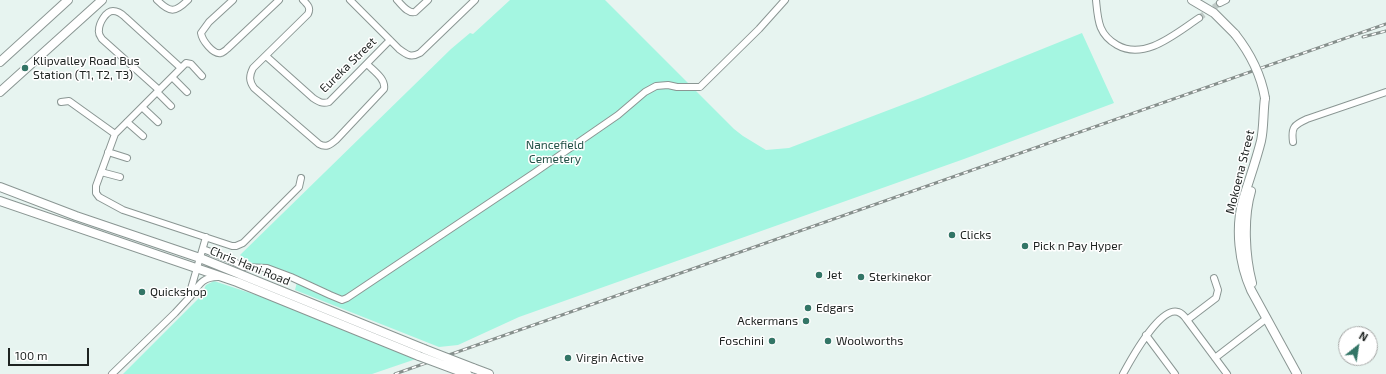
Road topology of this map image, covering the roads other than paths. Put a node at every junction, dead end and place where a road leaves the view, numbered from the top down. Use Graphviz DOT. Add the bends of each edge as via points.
graph roads {
  1 [pos="68,0"];
  2 [pos="102,0"];
  3 [pos="157,0"];
  4 [pos="188,0"];
  5 [pos="233,0"];
  6 [pos="279,0"];
  7 [pos="303,0"];
  8 [pos="350,0"];
  9 [pos="396,0"];
  10 [pos="428,0"];
  11 [pos="475,0"];
  12 [pos="785,0"];
  13 [pos="1096,0"];
  14 [pos="1192,0"];
  15 [pos="1199,18"];
  16 [pos="390,40"];
  17 [pos="266,56"];
  18 [pos="0,62"];
  19 [pos="367,64"];
  20 [pos="182,68"];
  21 [pos="202,76"];
  22 [pos="172,77"];
  23 [pos="158,91"];
  24 [pos="0,92"];
  25 [pos="187,92"];
  26 [pos="1386,92"];
  27 [pos="61,102"];
  28 [pos="172,106"];
  29 [pos="142,107"];
  30 [pos="127,122"];
  31 [pos="158,122"];
  32 [pos="115,134"];
  33 [pos="143,136"];
  34 [pos="1293,142"];
  35 [pos="108,152"];
  36 [pos="127,158"];
  37 [pos="101,172"];
  38 [pos="120,177"];
  39 [pos="301,178"];
  40 [pos="0,187"];
  41 [pos="0,201"];
  42 [pos="206,237"];
  43 [pos="203,249"];
  44 [pos="200,258"];
  45 [pos="197,268"];
  46 [pos="222,277"];
  47 [pos="1214,278"];
  48 [pos="188,299"];
  49 [pos="1267,318"];
  50 [pos="1187,320"];
  51 [pos="1146,335"];
  52 [pos="1215,358"];
  53 [pos="112,374"];
  54 [pos="467,374"];
  55 [pos="489,374"];
  56 [pos="1122,374"];
  57 [pos="1175,374"];
  58 [pos="1227,374"];
  59 [pos="1297,374"];
  1 -- 18 [label="main road"];
  2 -- 24 [label="main road"];
  3 -- 4 [label="street" via="167,9 173,10 179,9"];
  5 -- 6 [label="street" via="209,22 202,33 203,40 218,53 227,49"];
  7 -- 17 [label="street" via="308,5 308,14"];
  8 -- 16 [label="street"];
  9 -- 10 [label="street" via="412,13"];
  11 -- 16 [label="street" via="417,55 406,55"];
  12 -- 43 [label="street" via="700,87 656,86 534,173 347,298 342,300 267,268 244,267"];
  13 -- 15 [label="street" via="1099,22 1105,36 1120,46 1135,51 1156,45"];
  14 -- 49 [label="main road, Mokoena Street, bridge" via="1214,13 1235,34 1252,60 1262,84 1268,130 1250,194 1246,231 1249,267 1256,297"];
  16 -- 19 [label="street, Eureka Street"];
  17 -- 19 [label="street, Eureka Street" via="313,98 324,103 329,102"];
  17 -- 19 [label="street" via="250,73 251,83 323,146 329,146 336,140 384,89 383,81"];
  20 -- 21 [label="street" via="188,63"];
  20 -- 22 [label="street"];
  20 -- 23 [label="street" via="125,17 116,11 109,12 99,26 98,32 102,39"];
  22 -- 23 [label="street"];
  22 -- 25 [label="street"];
  23 -- 28 [label="street"];
  23 -- 29 [label="street"];
  26 -- 34 [label="street" via="1299,123 1292,131"];
  27 -- 32 [label="street" via="69,101"];
  29 -- 30 [label="street"];
  29 -- 31 [label="street"];
  30 -- 32 [label="street"];
  30 -- 33 [label="street"];
  32 -- 35 [label="street"];
  35 -- 36 [label="street"];
  35 -- 37 [label="street"];
  37 -- 38 [label="street"];
  37 -- 42 [label="street" via="96,186 96,193 101,199 123,210"];
  39 -- 42 [label="street" via="299,187 243,243 232,246"];
  40 -- 44 [label="main road, Chris Hani Road"];
  41 -- 45 [label="main road, Chris Hani Road"];
  42 -- 43 [label="street"];
  43 -- 44 [label="street"];
  44 -- 45 [label="street"];
  44 -- 55 [label="main road, Chris Hani Road, bridge"];
  45 -- 46 [label="main road, Chris Hani Road"];
  45 -- 48 [label="street"];
  46 -- 48 [label="street" via="203,280"];
  46 -- 54 [label="main road, Chris Hani Road, bridge"];
  47 -- 50 [label="street" via="1218,290 1216,298"];
  48 -- 53 [label="street"];
  49 -- 52 [label="street"];
  49 -- 59 [label="main road, Mokoena Street"];
  50 -- 51 [label="street" via="1178,312 1171,313"];
  50 -- 52 [label="street"];
  51 -- 56 [label="street"];
  51 -- 57 [label="street"];
  52 -- 58 [label="street"];
}
